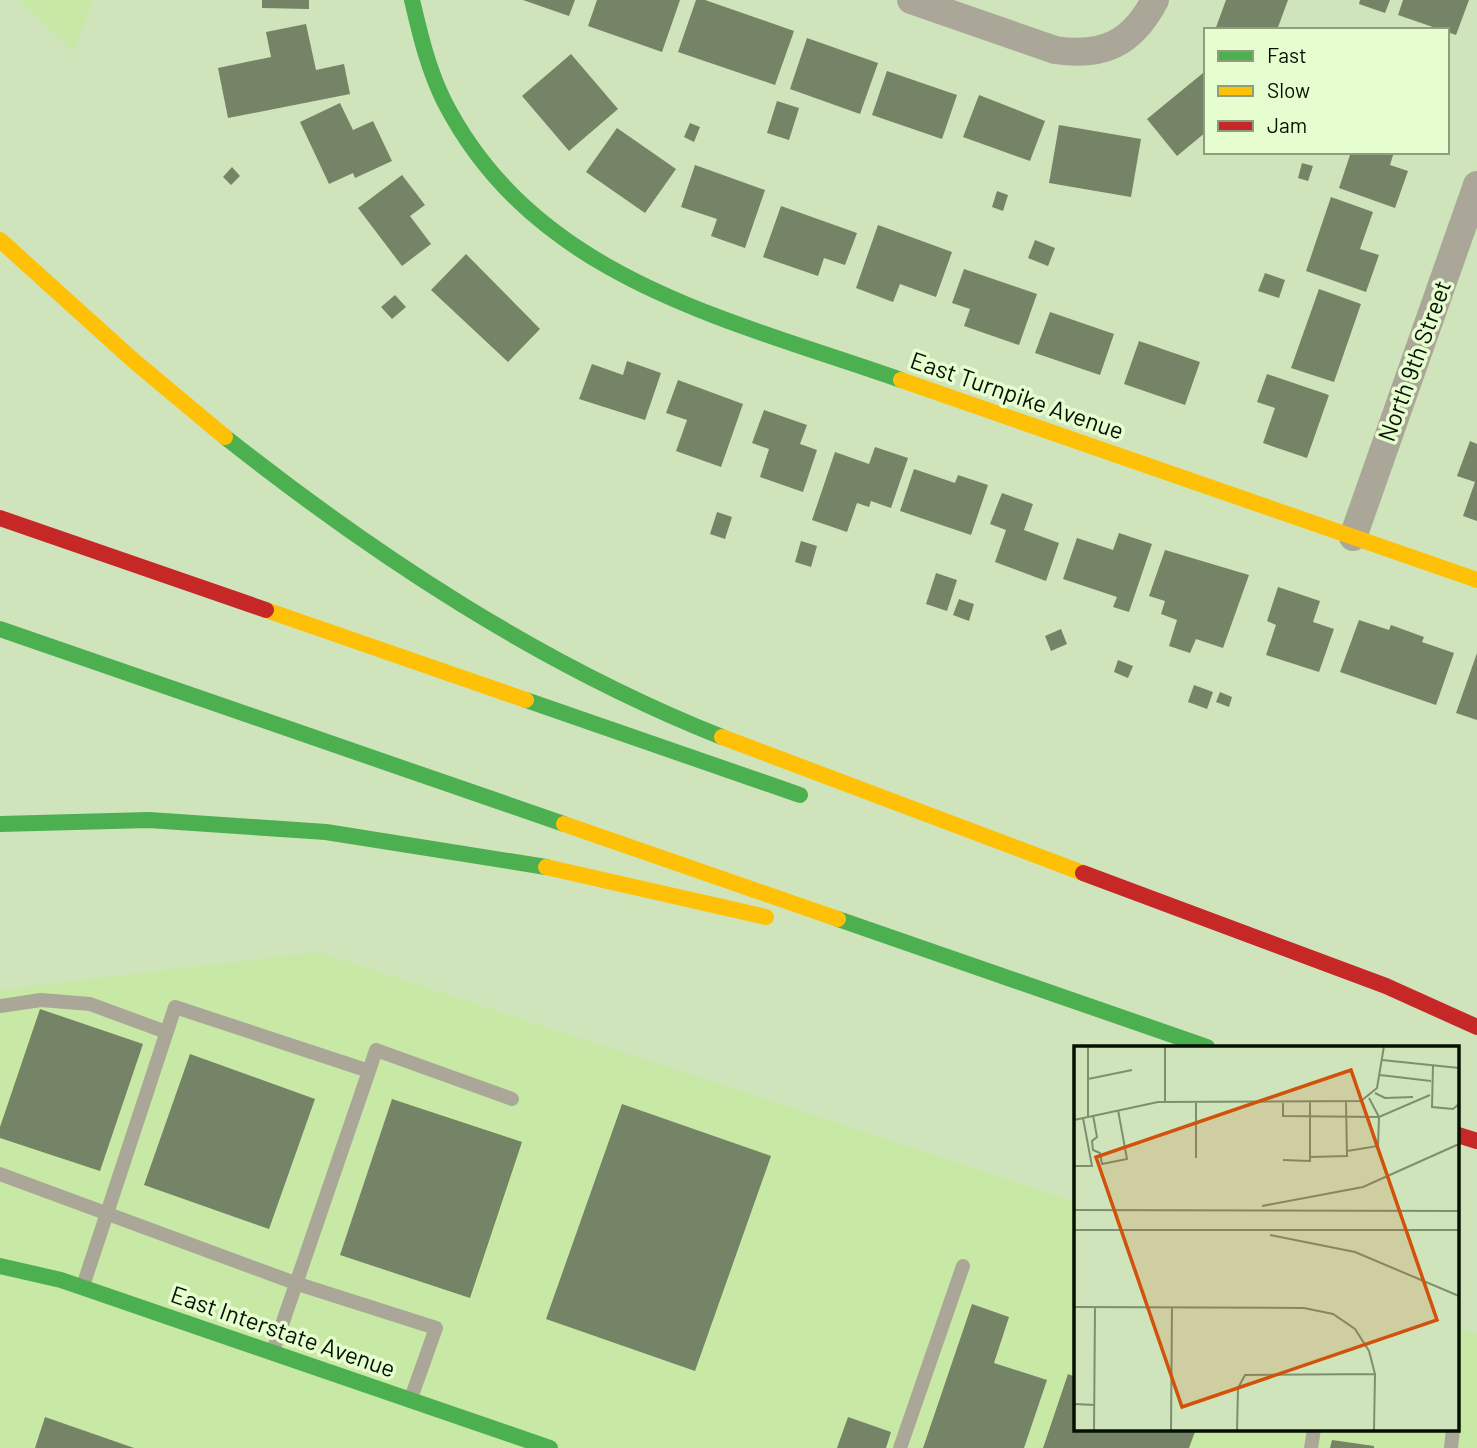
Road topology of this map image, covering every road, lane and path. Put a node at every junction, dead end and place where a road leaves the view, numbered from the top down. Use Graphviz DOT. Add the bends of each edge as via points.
graph roads {
  1 [pos="412,0"];
  2 [pos="911,0"];
  3 [pos="1154,0"];
  4 [pos="1477,185"];
  5 [pos="0,240"];
  6 [pos="0,518"];
  7 [pos="1353,537"];
  8 [pos="1477,580"];
  9 [pos="0,629"];
  10 [pos="818,801"];
  11 [pos="0,824"];
  12 [pos="1134,910"];
  13 [pos="785,921"];
  14 [pos="852,942"];
  15 [pos="0,1006"];
  16 [pos="1477,1028"];
  17 [pos="166,1032"];
  18 [pos="1197,1046"];
  19 [pos="1204,1046"];
  20 [pos="369,1071"];
  21 [pos="512,1099"];
  22 [pos="1460,1136"];
  23 [pos="1477,1142"];
  24 [pos="0,1174"];
  25 [pos="106,1215"];
  26 [pos="0,1266"];
  27 [pos="963,1266"];
  28 [pos="295,1283"];
  29 [pos="83,1288"];
  30 [pos="272,1352"];
  31 [pos="410,1399"];
  32 [pos="1314,1430"];
  33 [pos="1453,1430"];
  34 [pos="550,1448"];
  35 [pos="900,1448"];
  36 [pos="1311,1448"];
  37 [pos="1451,1448"];
  1 -- 7 [label="main road, East Turnpike Avenue" via="428,63 461,131 504,189 552,235 609,272 667,298"];
  2 -- 3 [label="street" via="1074,53 1114,46 1143,20"];
  4 -- 7 [label="street, North 9th Street"];
  5 -- 16 [label="main road" via="178,399 300,498 416,578 577,671 774,758 1387,986"];
  6 -- 10 [label="main road"];
  7 -- 8 [label="main road, East Turnpike Avenue"];
  9 -- 19 [label="main road"];
  11 -- 13 [label="main road" via="149,820 326,832 522,861"];
  12 -- 16 [label="main road"];
  14 -- 18 [label="main road"];
  15 -- 17 [label="lane" via="41,1000 90,1004"];
  17 -- 20 [label="lane" via="174,1007"];
  17 -- 25 [label="lane"];
  20 -- 21 [label="lane" via="376,1050"];
  20 -- 28 [label="lane"];
  22 -- 23 [label="main road"];
  24 -- 25 [label="lane"];
  25 -- 28 [label="lane"];
  25 -- 29 [label="lane"];
  26 -- 29 [label="main road, East Interstate Avenue"];
  27 -- 35 [label="lane"];
  28 -- 30 [label="lane"];
  28 -- 31 [label="lane" via="436,1328"];
  29 -- 30 [label="main road, East Interstate Avenue"];
  30 -- 31 [label="main road, East Interstate Avenue"];
  31 -- 34 [label="main road, East Interstate Avenue"];
  32 -- 36 [label="lane"];
  33 -- 37 [label="lane"];
}
